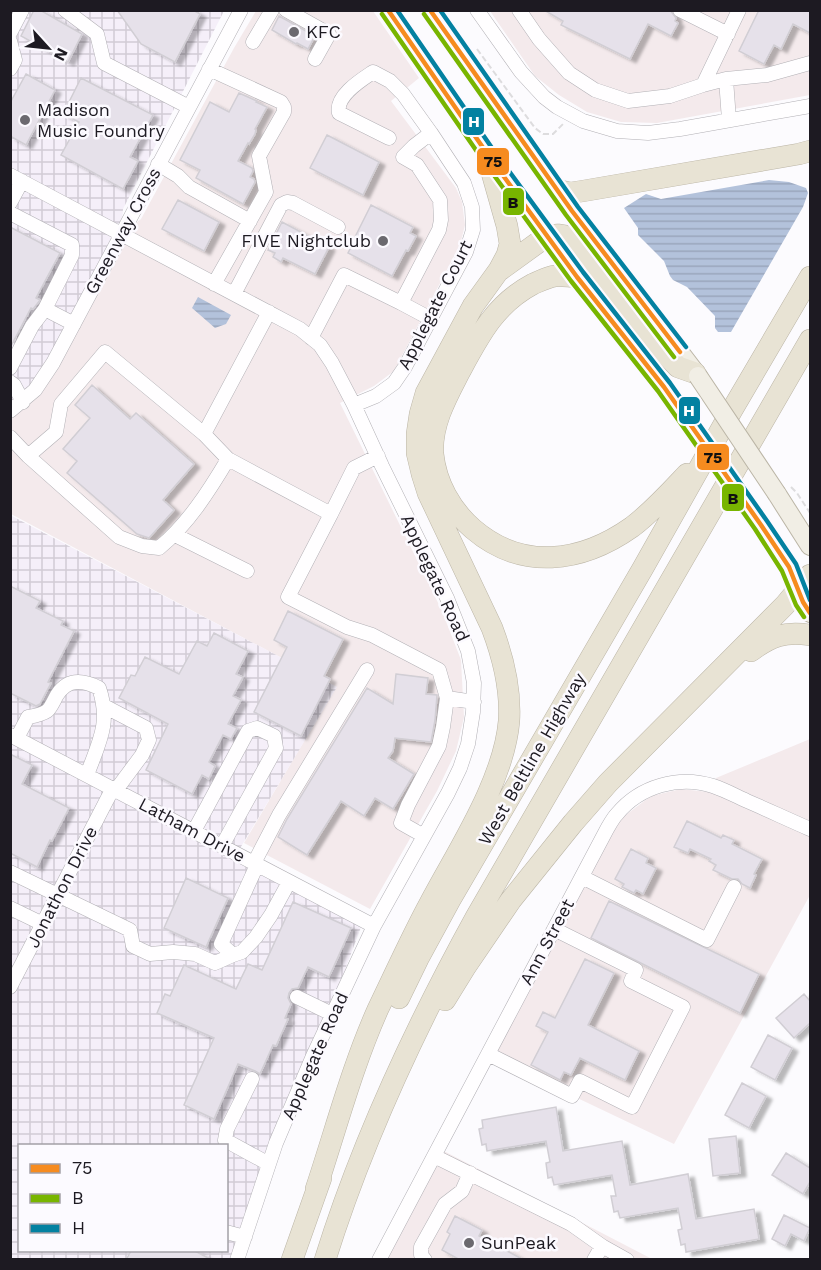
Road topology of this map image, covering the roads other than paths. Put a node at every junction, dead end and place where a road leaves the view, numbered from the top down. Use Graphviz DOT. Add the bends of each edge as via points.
graph roads {
  1 [pos="22,10"];
  2 [pos="65,10"];
  3 [pos="241,10"];
  4 [pos="272,10"];
  5 [pos="286,10"];
  6 [pos="388,10"];
  7 [pos="430,10"];
  8 [pos="477,10"];
  9 [pos="519,10"];
  10 [pos="680,10"];
  11 [pos="739,10"];
  12 [pos="10,33"];
  13 [pos="728,34"];
  14 [pos="10,41"];
  15 [pos="253,42"];
  16 [pos="315,59"];
  17 [pos="810,63"];
  18 [pos="10,69"];
  19 [pos="209,69"];
  20 [pos="726,79"];
  21 [pos="703,85"];
  22 [pos="810,106"];
  23 [pos="189,107"];
  24 [pos="729,120"];
  25 [pos="431,133"];
  26 [pos="389,138"];
  27 [pos="810,151"];
  28 [pos="486,153"];
  29 [pos="158,164"];
  30 [pos="16,178"];
  31 [pos="556,190"];
  32 [pos="10,203"];
  33 [pos="10,213"];
  34 [pos="250,221"];
  35 [pos="338,227"];
  36 [pos="121,234"];
  37 [pos="547,236"];
  38 [pos="499,270"];
  39 [pos="577,277"];
  40 [pos="810,277"];
  41 [pos="214,284"];
  42 [pos="234,294"];
  43 [pos="401,303"];
  44 [pos="45,309"];
  45 [pos="269,312"];
  46 [pos="431,319"];
  47 [pos="74,324"];
  48 [pos="311,338"];
  49 [pos="810,340"];
  50 [pos="10,368"];
  51 [pos="696,374"];
  52 [pos="10,382"];
  53 [pos="22,402"];
  54 [pos="354,405"];
  55 [pos="10,411"];
  56 [pos="204,434"];
  57 [pos="10,437"];
  58 [pos="709,452"];
  59 [pos="28,456"];
  60 [pos="378,456"];
  61 [pos="228,459"];
  62 [pos="331,513"];
  63 [pos="175,535"];
  64 [pos="810,546"];
  65 [pos="248,571"];
  66 [pos="804,582"];
  67 [pos="810,613"];
  68 [pos="810,635"];
  69 [pos="367,670"];
  70 [pos="447,698"];
  71 [pos="474,702"];
  72 [pos="104,706"];
  73 [pos="667,725"];
  74 [pos="14,736"];
  75 [pos="87,775"];
  76 [pos="115,789"];
  77 [pos="810,829"];
  78 [pos="194,831"];
  79 [pos="424,836"];
  80 [pos="222,846"];
  81 [pos="254,868"];
  82 [pos="10,872"];
  83 [pos="582,877"];
  84 [pos="286,887"];
  85 [pos="734,887"];
  86 [pos="58,896"];
  87 [pos="10,908"];
  88 [pos="43,924"];
  89 [pos="374,926"];
  90 [pos="554,929"];
  91 [pos="233,955"];
  92 [pos="10,987"];
  93 [pos="297,997"];
  94 [pos="332,1014"];
  95 [pos="488,1054"];
  96 [pos="252,1079"];
  97 [pos="372,1131"];
  98 [pos="434,1156"];
  99 [pos="269,1164"];
  100 [pos="470,1173"];
  101 [pos="316,1189"];
  102 [pos="228,1233"];
  103 [pos="245,1237"];
  104 [pos="602,1246"];
  105 [pos="237,1260"];
  106 [pos="292,1260"];
  107 [pos="325,1260"];
  108 [pos="379,1260"];
  109 [pos="424,1260"];
  110 [pos="594,1260"];
  111 [pos="627,1260"];
  1 -- 12 [label="street"];
  2 -- 23 [label="street" via="97,34 104,63"];
  3 -- 19 [label="street, Greenway Cross"];
  4 -- 15 [label="street"];
  5 -- 16 [label="street" via="329,34"];
  6 -- 28 [label="main road"];
  7 -- 31 [label="main road"];
  8 -- 24 [label="street" via="544,98 583,121 617,131 648,133"];
  9 -- 21 [label="street" via="569,73 595,90 628,101 670,96"];
  10 -- 13 [label="street"];
  11 -- 13 [label="street"];
  13 -- 21 [label="street"];
  14 -- 18 [label="street" via="15,60"];
  17 -- 20 [label="street" via="767,75"];
  19 -- 23 [label="street, Greenway Cross"];
  19 -- 34 [label="street" via="284,107 259,156 266,192"];
  20 -- 21 [label="street"];
  20 -- 24 [label="street"];
  22 -- 24 [label="street"];
  23 -- 29 [label="street, Greenway Cross"];
  25 -- 26 [label="street, Applegate Court" via="403,94 373,72 354,83 341,100 339,113"];
  25 -- 43 [label="street" via="403,157 417,165 440,200 441,220"];
  25 -- 46 [label="street, Applegate Court" via="464,183 472,207 473,230 466,252"];
  27 -- 31 [label="highway" via="570,193"];
  28 -- 37 [label="main road"];
  28 -- 38 [label="highway" via="510,244"];
  29 -- 34 [label="street" via="208,199"];
  29 -- 36 [label="street, Greenway Cross"];
  30 -- 32 [label="street"];
  30 -- 36 [label="street, Applegate Road"];
  31 -- 51 [label="main road"];
  33 -- 44 [label="street" via="72,245 72,255"];
  34 -- 41 [label="street"];
  35 -- 42 [label="street" via="292,203 281,205"];
  36 -- 41 [label="street, Applegate Road"];
  36 -- 47 [label="street, Greenway Cross"];
  37 -- 38 [label="highway"];
  37 -- 39 [label="main road"];
  37 -- 51 [label="highway" via="563,234 570,238 625,312 678,367"];
  38 -- 101 [label="highway" via="472,306 426,393 417,453 428,493 500,650 509,719 493,783 418,925 377,1013"];
  39 -- 58 [label="highway" via="554,276 509,299 484,328 451,388 439,414 433,454 445,495 457,512 486,540 503,549 538,557 570,556 632,527"];
  39 -- 66 [label="main road, bridge" via="653,372 789,567"];
  40 -- 58 [label="highway, West Beltline Highway"];
  41 -- 42 [label="street, Applegate Road"];
  42 -- 45 [label="street, Applegate Road"];
  43 -- 46 [label="street"];
  43 -- 48 [label="street" via="344,275"];
  44 -- 47 [label="street"];
  44 -- 50 [label="street"];
  45 -- 48 [label="street, Applegate Road"];
  45 -- 56 [label="street"];
  46 -- 54 [label="street, Applegate Court" via="394,383"];
  47 -- 53 [label="street, Greenway Cross" via="35,390"];
  48 -- 54 [label="street, Applegate Road" via="332,363"];
  49 -- 97 [label="highway, West Beltline Highway" via="443,976"];
  51 -- 64 [label="main road, bridge" via="784,490"];
  52 -- 53 [label="street"];
  53 -- 55 [label="street, Greenway Cross"];
  54 -- 60 [label="street, Applegate Road"];
  56 -- 59 [label="street" via="105,352 61,404 56,432"];
  56 -- 61 [label="street"];
  57 -- 59 [label="street"];
  58 -- 101 [label="highway, West Beltline Highway" via="424,948"];
  59 -- 63 [label="street" via="119,537 159,548"];
  60 -- 62 [label="street" via="354,468"];
  60 -- 71 [label="street, Applegate Road" via="447,598 468,651"];
  61 -- 62 [label="street"];
  61 -- 63 [label="street"];
  62 -- 70 [label="street" via="288,597 439,670"];
  63 -- 65 [label="street"];
  66 -- 67 [label="main road" via="803,602"];
  66 -- 73 [label="highway"];
  68 -- 73 [label="highway" via="792,633 765,640"];
  69 -- 81 [label="street" via="279,815"];
  70 -- 71 [label="street"];
  70 -- 79 [label="street" via="439,746 401,823"];
  71 -- 79 [label="street, Applegate Road" via="460,768"];
  72 -- 74 [label="street" via="99,688 86,682 71,683 60,691 48,710 28,717"];
  72 -- 75 [label="street" via="105,723"];
  72 -- 76 [label="street, Jonathon Drive" via="146,728 149,740"];
  73 -- 97 [label="highway" via="601,791 511,900 466,966"];
  74 -- 75 [label="street, Latham Drive"];
  75 -- 76 [label="street, Latham Drive"];
  76 -- 78 [label="street, Latham Drive"];
  76 -- 86 [label="street, Jonathon Drive"];
  77 -- 83 [label="street, Ann Street" via="713,786 679,781 664,784 646,790 617,814"];
  78 -- 80 [label="street, Latham Drive"];
  78 -- 80 [label="street" via="248,731 257,728 274,736 276,748"];
  79 -- 89 [label="street, Applegate Road"];
  80 -- 81 [label="street, Latham Drive"];
  81 -- 84 [label="street, Latham Drive"];
  81 -- 91 [label="street" via="221,944"];
  82 -- 86 [label="street"];
  83 -- 85 [label="street" via="707,940"];
  83 -- 90 [label="street, Ann Street"];
  84 -- 89 [label="street, Latham Drive"];
  84 -- 91 [label="street" via="256,937 242,952"];
  86 -- 88 [label="street, Jonathon Drive"];
  86 -- 91 [label="street" via="130,930 133,946 150,954 195,954 215,963"];
  87 -- 88 [label="street"];
  88 -- 92 [label="street, Jonathon Drive"];
  89 -- 94 [label="street, Applegate Road"];
  90 -- 95 [label="street, Ann Street"];
  90 -- 95 [label="street" via="636,969 631,981 683,1007 632,1107 580,1082 572,1096"];
  93 -- 94 [label="street"];
  94 -- 99 [label="street, Applegate Road"];
  95 -- 98 [label="street, Ann Street"];
  96 -- 99 [label="street" via="225,1140"];
  97 -- 107 [label="highway, West Beltline Highway"];
  98 -- 100 [label="street"];
  98 -- 108 [label="street, Ann Street"];
  99 -- 103 [label="street, Applegate Road"];
  100 -- 104 [label="street" via="571,1224"];
  100 -- 109 [label="street" via="462,1191 445,1204 421,1247"];
  101 -- 106 [label="highway, West Beltline Highway"];
  102 -- 103 [label="street"];
  103 -- 105 [label="street, Applegate Road"];
  104 -- 110 [label="street"];
  104 -- 111 [label="street"];
}
